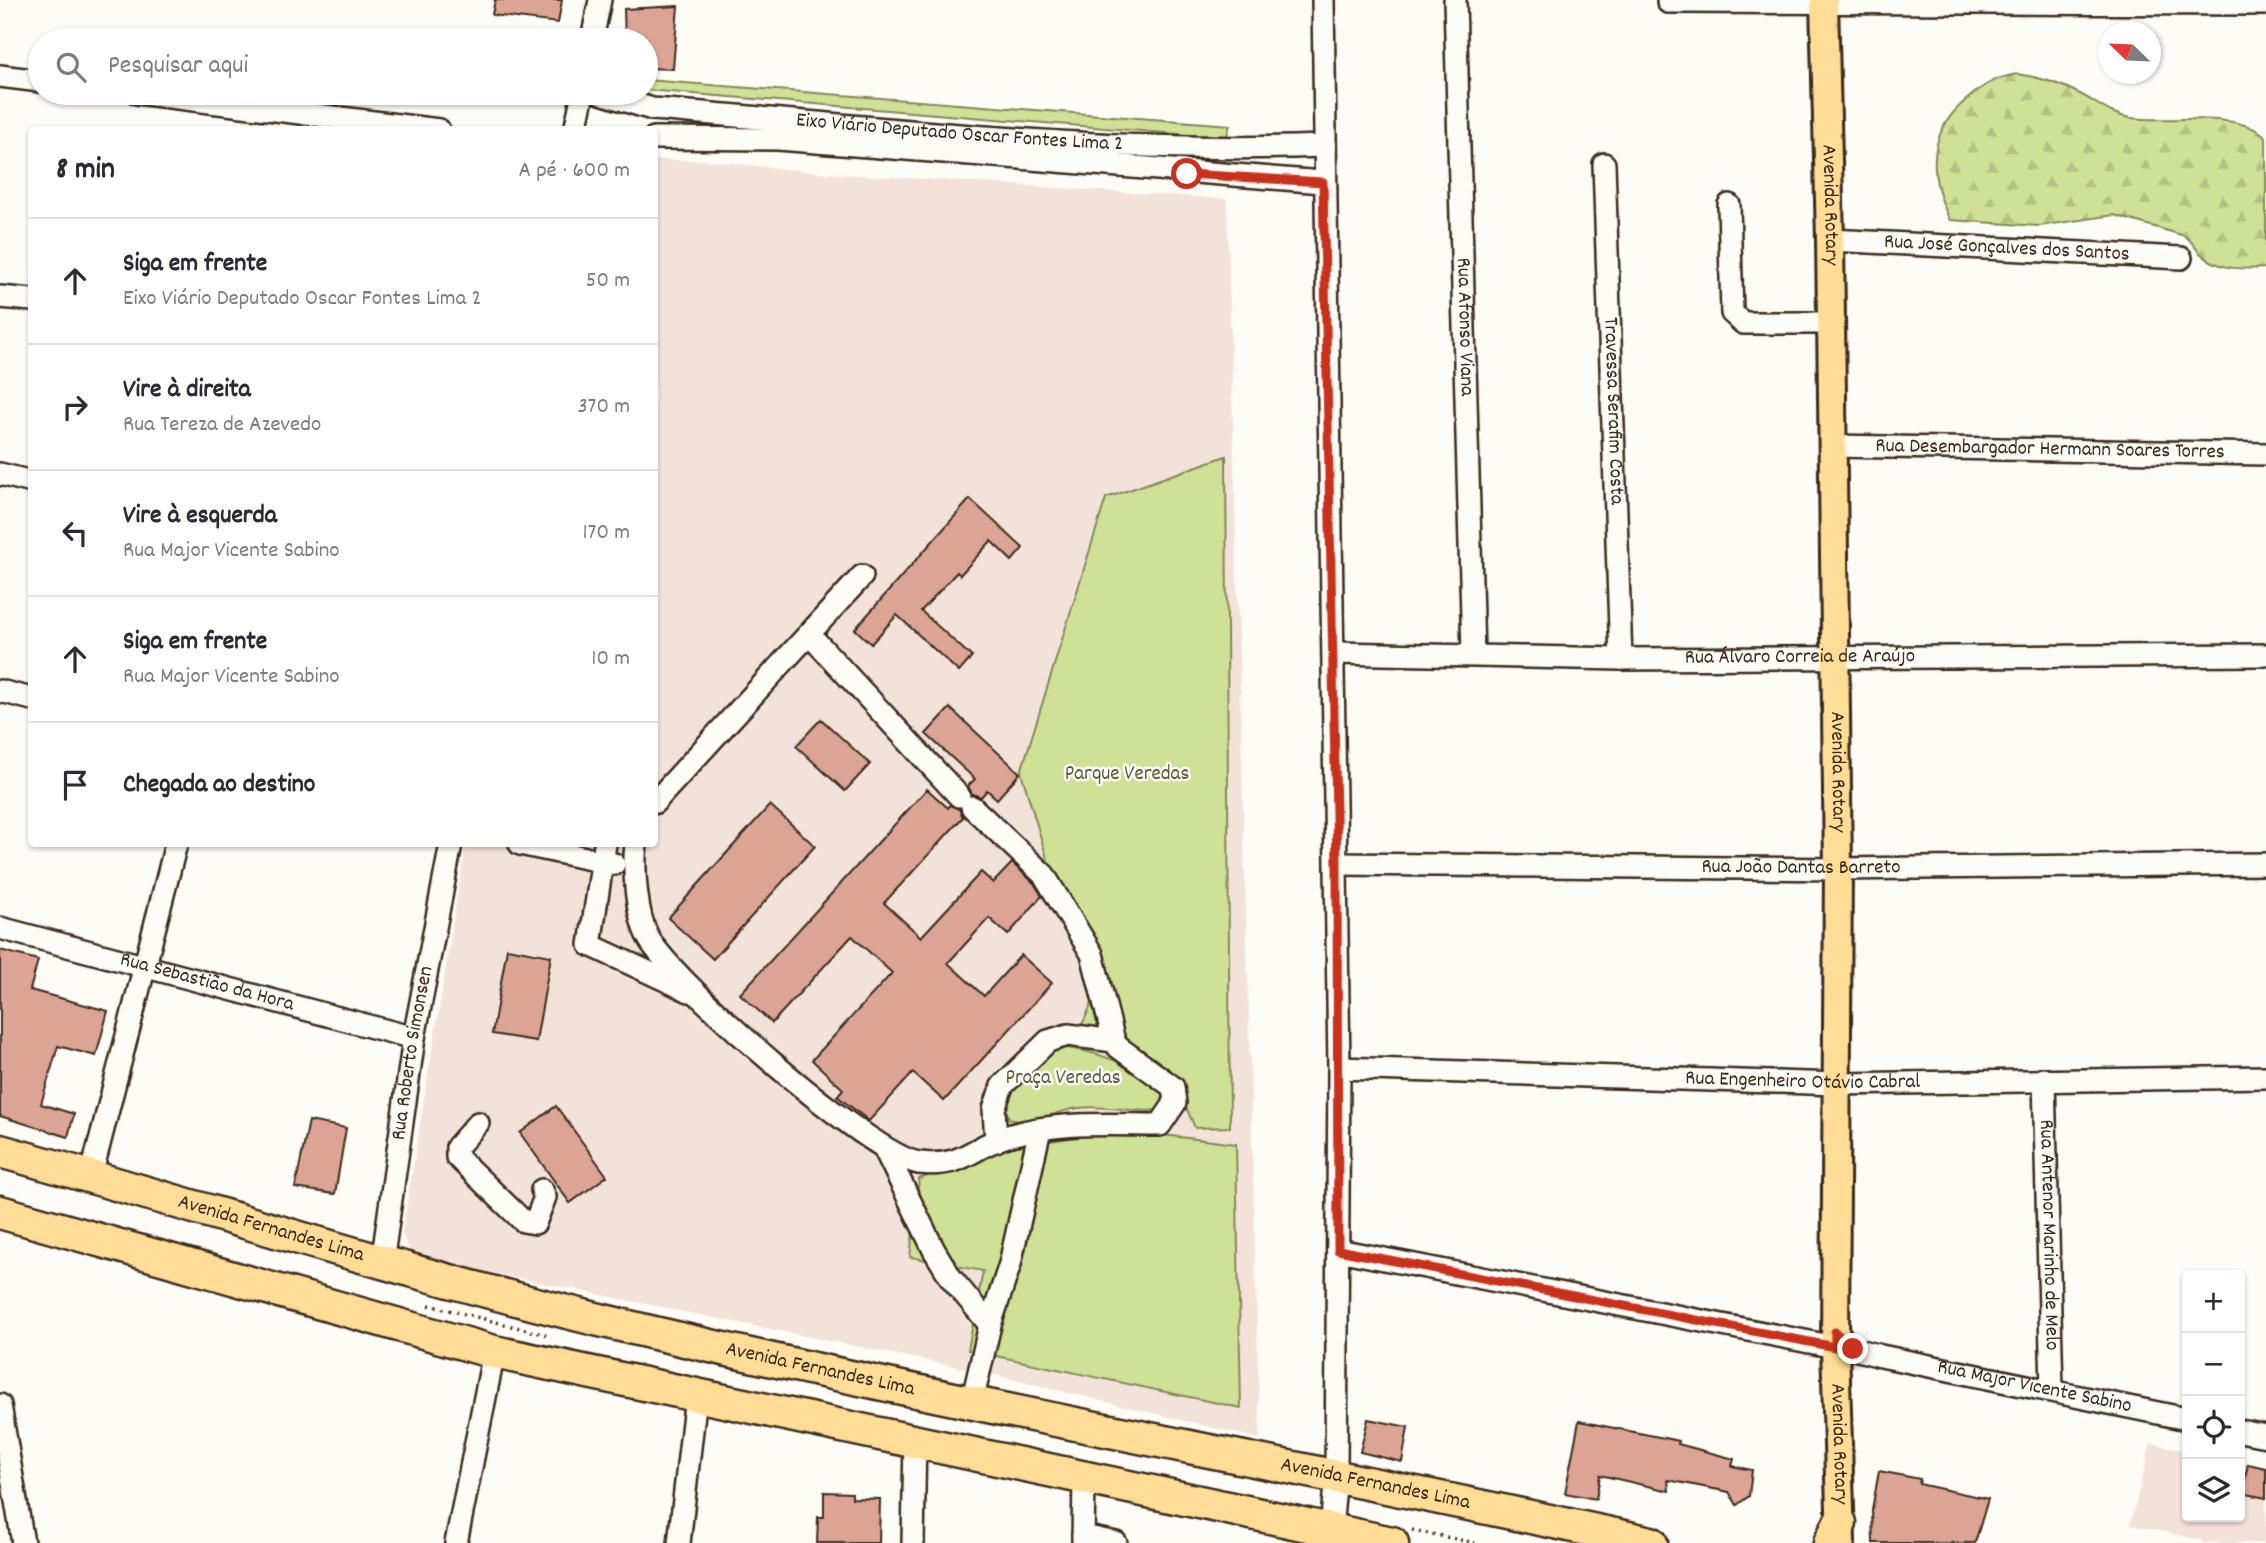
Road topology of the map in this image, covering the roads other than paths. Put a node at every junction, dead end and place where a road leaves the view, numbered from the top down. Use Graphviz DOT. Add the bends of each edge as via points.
graph roads {
  1 [pos="600,0"];
  2 [pos="1323,0"];
  3 [pos="1455,0"];
  4 [pos="1824,1"];
  5 [pos="1668,2"];
  6 [pos="2266,4"];
  7 [pos="594,28"];
  8 [pos="0,76"];
  9 [pos="28,80"];
  10 [pos="235,105"];
  11 [pos="580,105"];
  12 [pos="639,105"];
  13 [pos="406,126"];
  14 [pos="576,126"];
  15 [pos="658,138"];
  16 [pos="1323,146"];
  17 [pos="1604,164"];
  18 [pos="1323,182"];
  19 [pos="1729,205"];
  20 [pos="1830,240"];
  21 [pos="2181,258"];
  22 [pos="0,297"];
  23 [pos="28,300"];
  24 [pos="1831,323"];
  25 [pos="1833,446"];
  26 [pos="2266,454"];
  27 [pos="0,474"];
  28 [pos="28,481"];
  29 [pos="862,576"];
  30 [pos="809,634"];
  31 [pos="1334,653"];
  32 [pos="1474,654"];
  33 [pos="2266,655"];
  34 [pos="1834,658"];
  35 [pos="1621,659"];
  36 [pos="0,691"];
  37 [pos="28,698"];
  38 [pos="658,799"];
  39 [pos="175,847"];
  40 [pos="450,847"];
  41 [pos="548,847"];
  42 [pos="636,847"];
  43 [pos="604,853"];
  44 [pos="1337,864"];
  45 [pos="2266,864"];
  46 [pos="634,867"];
  47 [pos="1838,869"];
  48 [pos="0,928"];
  49 [pos="143,966"];
  50 [pos="694,993"];
  51 [pos="414,1038"];
  52 [pos="1114,1041"];
  53 [pos="1339,1068"];
  54 [pos="2266,1077"];
  55 [pos="2044,1079"];
  56 [pos="1838,1084"];
  57 [pos="478,1123"];
  58 [pos="1040,1129"];
  59 [pos="996,1141"];
  60 [pos="885,1150"];
  61 [pos="0,1151"];
  62 [pos="91,1176"];
  63 [pos="542,1190"];
  64 [pos="0,1212"];
  65 [pos="1338,1250"];
  66 [pos="382,1263"];
  67 [pos="990,1325"];
  68 [pos="1835,1340"];
  69 [pos="494,1352"];
  70 [pos="1881,1356"];
  71 [pos="1836,1383"];
  72 [pos="2052,1390"];
  73 [pos="696,1396"];
  74 [pos="972,1402"];
  75 [pos="0,1405"];
  76 [pos="2182,1418"];
  77 [pos="2245,1432"];
  78 [pos="2266,1436"];
  79 [pos="915,1440"];
  80 [pos="1336,1474"];
  81 [pos="1084,1476"];
  82 [pos="1330,1536"];
  83 [pos="1837,1536"];
  84 [pos="1083,1539"];
  85 [pos="23,1543"];
  86 [pos="456,1543"];
  87 [pos="679,1543"];
  88 [pos="913,1543"];
  89 [pos="1116,1543"];
  90 [pos="1392,1543"];
  91 [pos="1651,1543"];
  1 -- 7 [label="street"];
  2 -- 16 [label="street"];
  3 -- 32 [label="street, Rua Afonso Viana"];
  4 -- 5 [label="street"];
  4 -- 6 [label="street"];
  4 -- 20 [label="main road, Avenida Rotary"];
  8 -- 9 [label="street"];
  10 -- 13 [label="street"];
  11 -- 14 [label="street"];
  12 -- 16 [label="street, Eixo Viário Deputado Oscar Fontes Lima 2" via="1143,148"];
  15 -- 18 [label="street, Eixo Viário Deputado Oscar Fontes Lima 2" via="778,139"];
  16 -- 18 [label="street"];
  17 -- 35 [label="street, Travessa Serafim Costa"];
  18 -- 31 [label="street"];
  19 -- 24 [label="street" via="1732,313 1736,319 1743,323"];
  20 -- 21 [label="street, Rua José Gonçalves dos Santos"];
  20 -- 24 [label="main road, Avenida Rotary"];
  22 -- 23 [label="street"];
  24 -- 25 [label="main road, Avenida Rotary"];
  25 -- 26 [label="street, Rua Desembargador Hermann Soares Torres"];
  25 -- 34 [label="main road, Avenida Rotary"];
  27 -- 28 [label="street"];
  29 -- 30 [label="street"];
  30 -- 38 [label="street"];
  30 -- 52 [label="street" via="965,802 1044,875 1092,954"];
  31 -- 32 [label="street, Rua Álvaro Correia de Araújo"];
  31 -- 44 [label="street"];
  32 -- 35 [label="street, Rua Álvaro Correia de Araújo"];
  33 -- 34 [label="street, Rua Álvaro Correia de Araújo"];
  34 -- 35 [label="street, Rua Álvaro Correia de Araújo"];
  34 -- 47 [label="main road, Avenida Rotary"];
  36 -- 37 [label="street"];
  39 -- 49 [label="street"];
  40 -- 51 [label="street, Rua Roberto Simonsen"];
  41 -- 43 [label="street"];
  42 -- 46 [label="street"];
  43 -- 46 [label="street"];
  43 -- 50 [label="street" via="590,945"];
  44 -- 47 [label="street, Rua João Dantas Barreto"];
  44 -- 53 [label="street"];
  45 -- 47 [label="street, Rua João Dantas Barreto"];
  46 -- 50 [label="street" via="649,940"];
  47 -- 56 [label="main road, Avenida Rotary"];
  48 -- 49 [label="street, Rua Sebastião da Hora"];
  49 -- 51 [label="street, Rua Sebastião da Hora"];
  49 -- 62 [label="street"];
  50 -- 60 [label="street" via="848,1125"];
  51 -- 66 [label="street, Rua Roberto Simonsen"];
  52 -- 58 [label="street" via="1173,1087 1175,1103 1167,1119 1160,1125 1062,1124"];
  52 -- 59 [label="street" via="1068,1035 1048,1041 1002,1086 997,1097"];
  53 -- 56 [label="street, Rua Engenheiro Otávio Cabral"];
  53 -- 65 [label="street"];
  54 -- 55 [label="street, Rua Engenheiro Otávio Cabral"];
  55 -- 56 [label="street, Rua Engenheiro Otávio Cabral"];
  55 -- 72 [label="street, Rua Antenor Marinho de Melo"];
  56 -- 68 [label="main road, Avenida Rotary"];
  57 -- 63 [label="street" via="457,1147 457,1157 523,1221 535,1223 545,1197"];
  58 -- 59 [label="street"];
  58 -- 67 [label="street" via="1010,1264"];
  59 -- 60 [label="street" via="961,1161 940,1165 914,1162"];
  60 -- 67 [label="street" via="933,1250"];
  61 -- 62 [label="highway, Avenida Fernandes Lima"];
  62 -- 66 [label="highway, Avenida Fernandes Lima"];
  64 -- 69 [label="highway"];
  65 -- 68 [label="street, Rua Major Vicente Sabino"];
  65 -- 80 [label="street"];
  66 -- 74 [label="highway, Avenida Fernandes Lima" via="607,1322"];
  67 -- 74 [label="street"];
  68 -- 70 [label="street, Rua Major Vicente Sabino"];
  68 -- 71 [label="main road, Avenida Rotary"];
  69 -- 73 [label="highway"];
  69 -- 86 [label="street"];
  70 -- 71 [label="street, Rua Major Vicente Sabino" via="1852,1359"];
  70 -- 72 [label="street, Rua Major Vicente Sabino"];
  71 -- 83 [label="main road, Avenida Rotary"];
  72 -- 76 [label="street, Rua Major Vicente Sabino"];
  73 -- 79 [label="highway"];
  73 -- 87 [label="street"];
  74 -- 80 [label="highway, Avenida Fernandes Lima"];
  75 -- 85 [label="street"];
  77 -- 78 [label="street"];
  79 -- 81 [label="highway"];
  79 -- 88 [label="street"];
  80 -- 82 [label="street"];
  80 -- 91 [label="highway, Avenida Fernandes Lima"];
  81 -- 82 [label="highway"];
  81 -- 84 [label="street"];
  82 -- 90 [label="highway"];
  84 -- 89 [label="street"];
}
